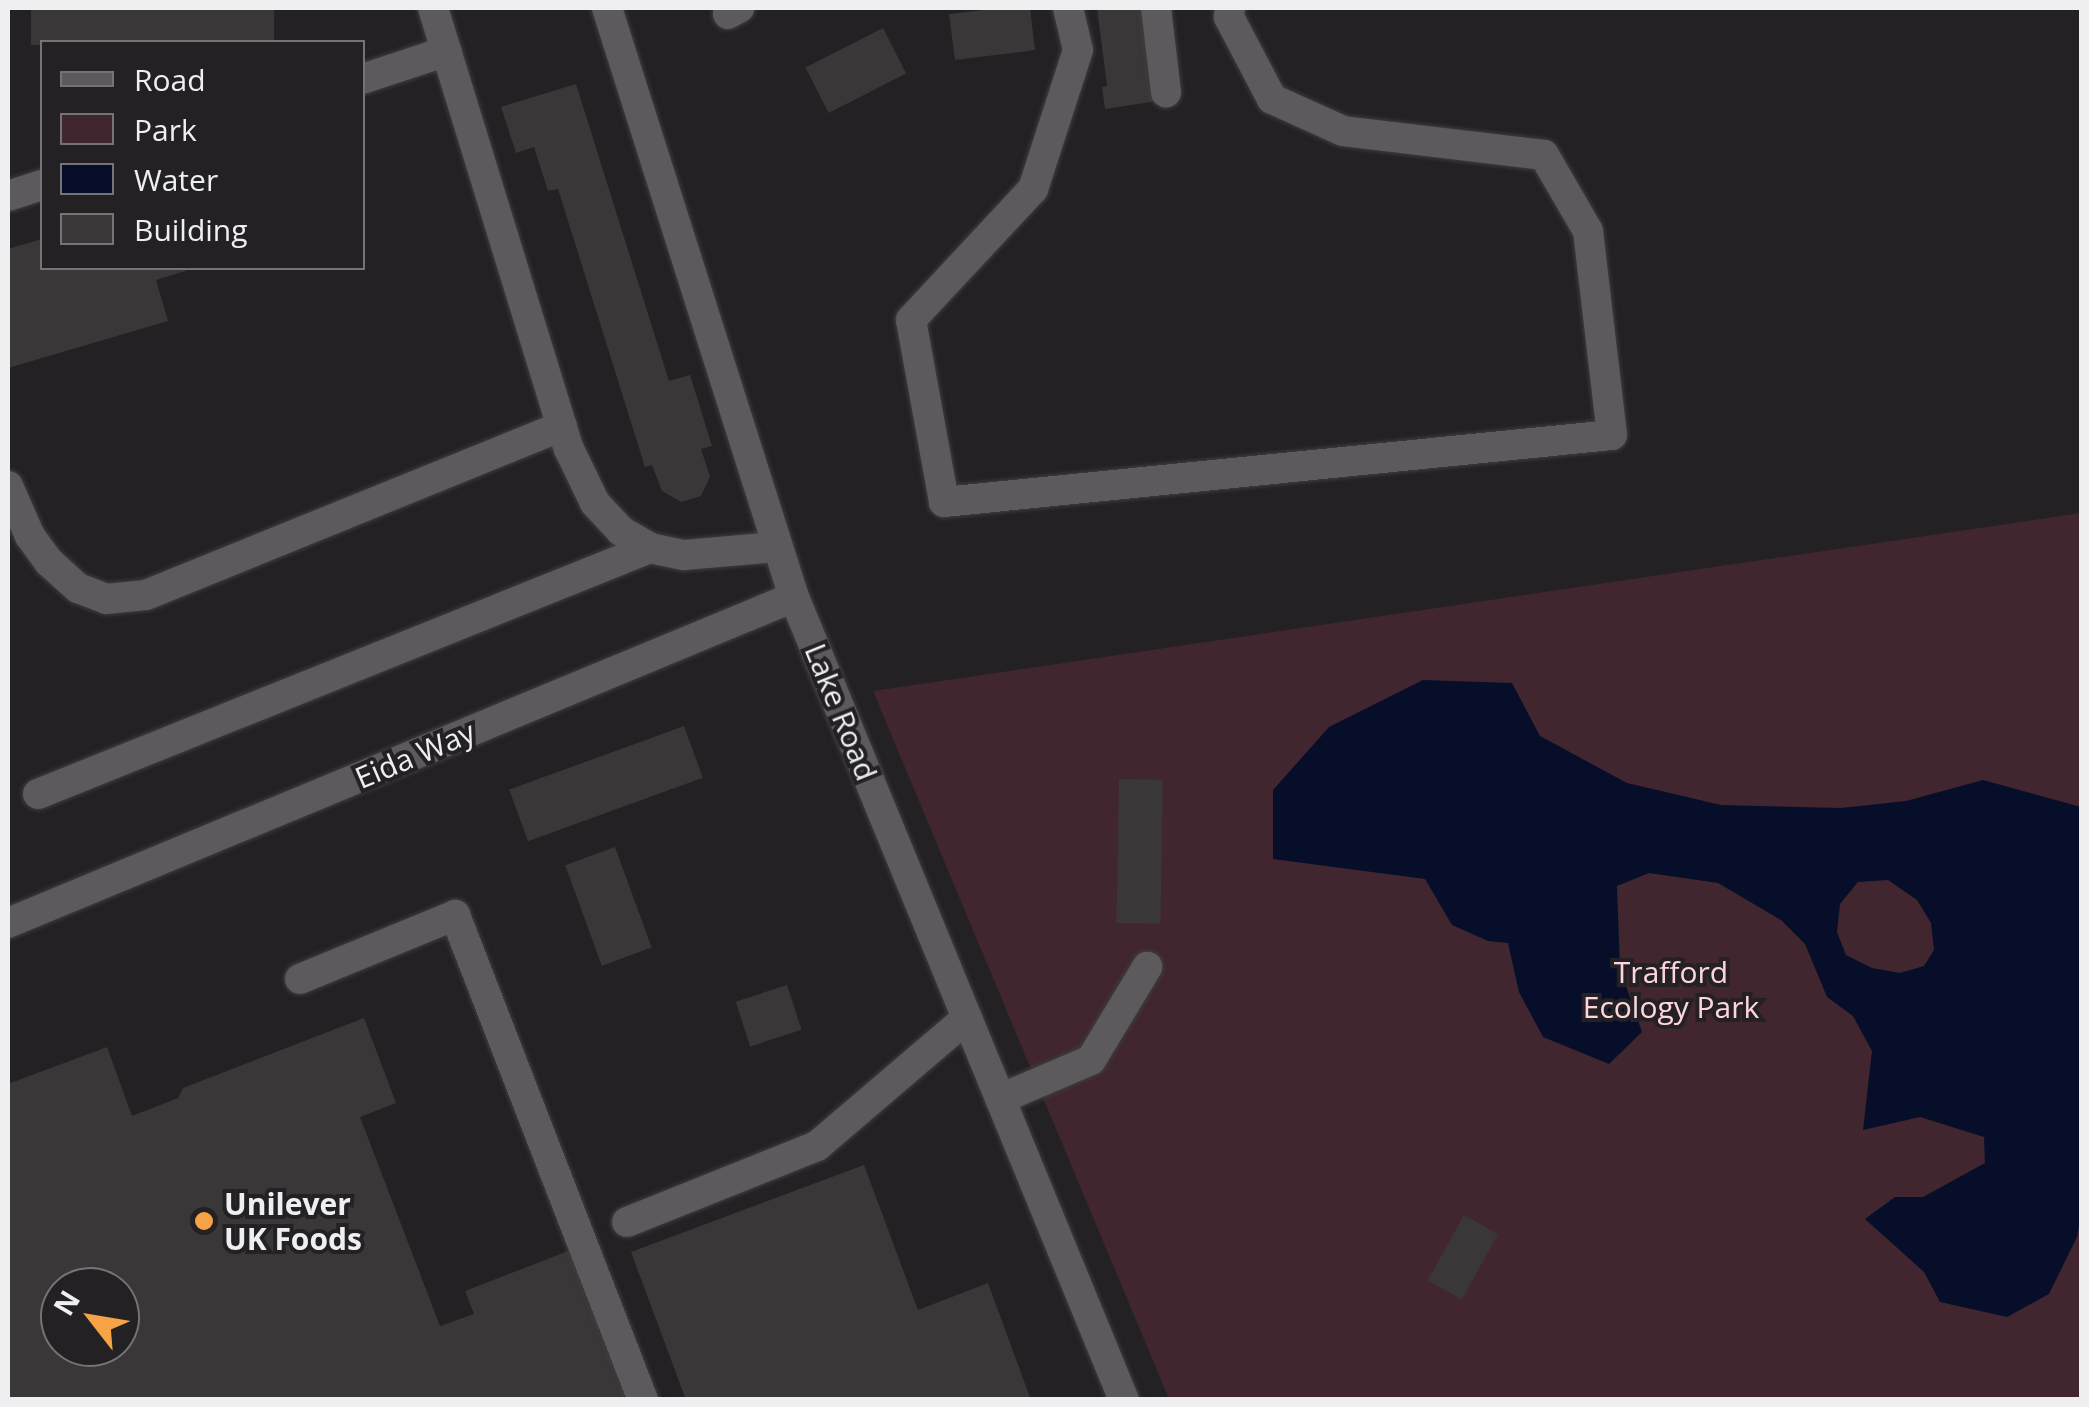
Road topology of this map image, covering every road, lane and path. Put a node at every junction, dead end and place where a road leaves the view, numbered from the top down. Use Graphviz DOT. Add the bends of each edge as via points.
graph roads {
  1 [pos="433,8"];
  2 [pos="607,8"];
  3 [pos="1068,8"];
  4 [pos="1156,8"];
  5 [pos="1230,8"];
  6 [pos="446,51"];
  7 [pos="365,78"];
  8 [pos="1166,92"];
  9 [pos="40,186"];
  10 [pos="8,196"];
  11 [pos="562,426"];
  12 [pos="8,486"];
  13 [pos="777,547"];
  14 [pos="650,548"];
  15 [pos="794,597"];
  16 [pos="38,794"];
  17 [pos="22,918"];
  18 [pos="1146,968"];
  19 [pos="300,980"];
  20 [pos="967,1018"];
  21 [pos="1000,1098"];
  22 [pos="627,1222"];
  23 [pos="643,1400"];
  24 [pos="1124,1400"];
  1 -- 6 [label="street"];
  2 -- 13 [label="street, Lake Road"];
  3 -- 5 [label="street" via="1078,50 1033,190 910,320 944,502 1612,435 1588,231 1544,155 1344,131 1272,99"];
  4 -- 8 [label="street"];
  6 -- 7 [label="street"];
  6 -- 11 [label="street"];
  9 -- 10 [label="street"];
  11 -- 12 [label="street" via="146,595 106,599 78,588 30,536"];
  11 -- 14 [label="street" via="595,502 621,531"];
  13 -- 14 [label="street" via="684,555"];
  13 -- 15 [label="street, Lake Road"];
  14 -- 16 [label="street"];
  15 -- 17 [label="street, Eida Way"];
  15 -- 20 [label="street, Lake Road"];
  18 -- 21 [label="street" via="1091,1060"];
  19 -- 23 [label="street" via="455,915"];
  20 -- 21 [label="street, Lake Road"];
  20 -- 22 [label="street" via="817,1146"];
  21 -- 24 [label="street, Lake Road"];
}
